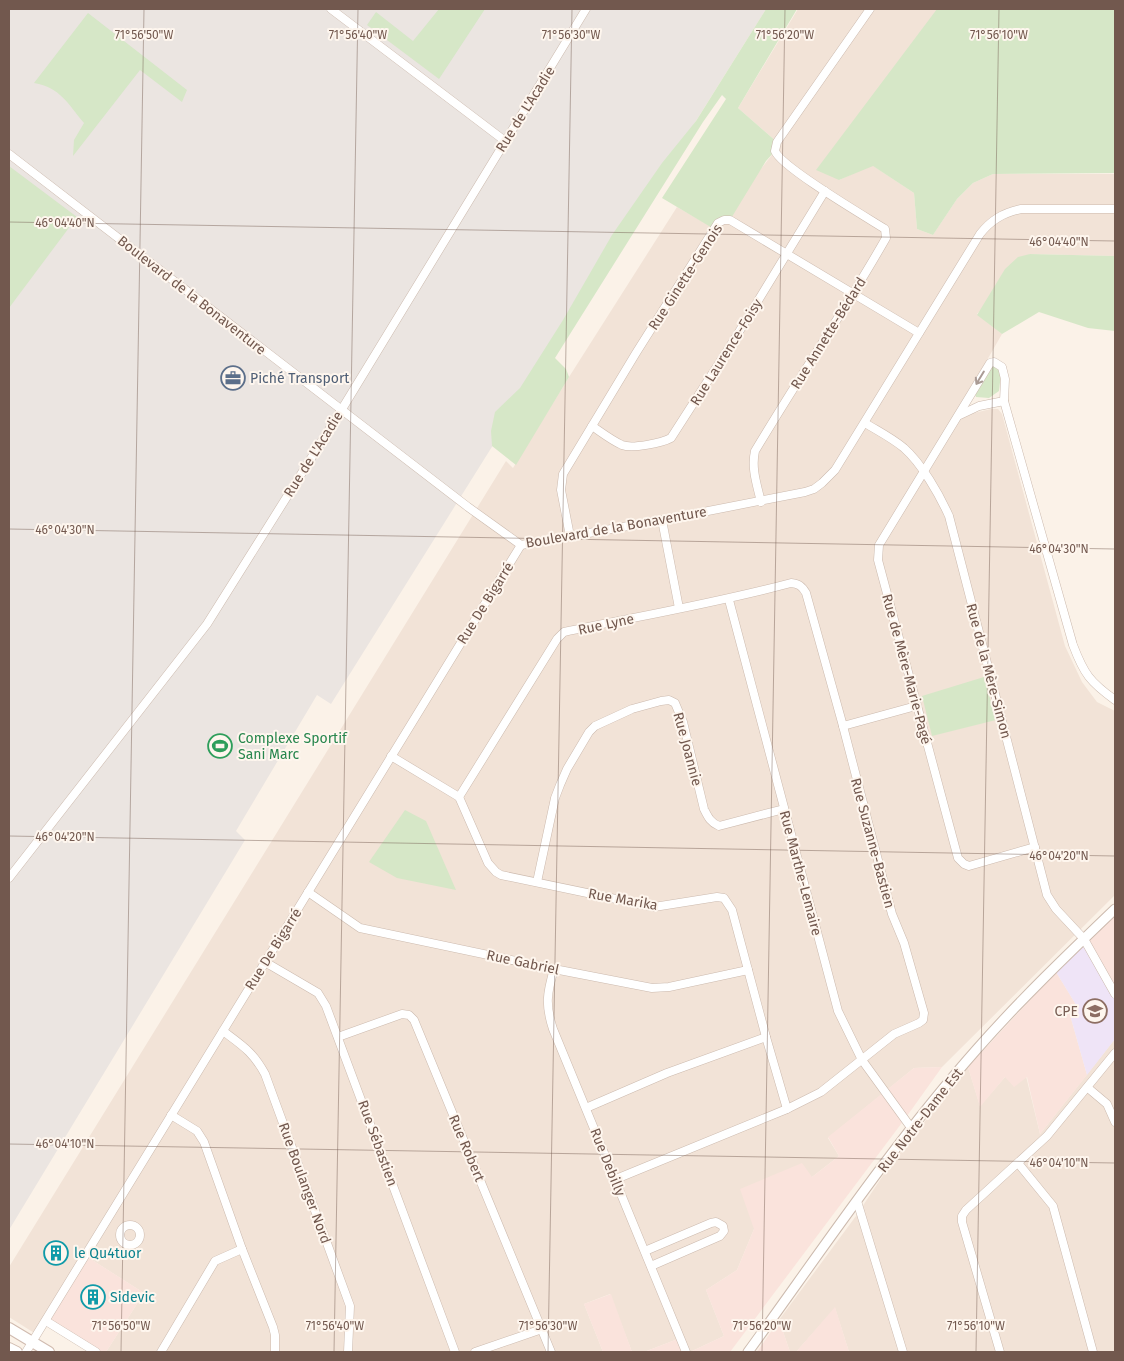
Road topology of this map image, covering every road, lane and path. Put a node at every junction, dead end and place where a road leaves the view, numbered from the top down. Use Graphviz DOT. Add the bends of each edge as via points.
graph roads {
  1 [pos="331,9"];
  2 [pos="586,9"];
  3 [pos="870,9"];
  4 [pos="505,141"];
  5 [pos="9,154"];
  6 [pos="825,191"];
  7 [pos="1115,209"];
  8 [pos="787,254"];
  9 [pos="854,295"];
  10 [pos="919,333"];
  11 [pos="1004,401"];
  12 [pos="342,409"];
  13 [pos="958,416"];
  14 [pos="865,423"];
  15 [pos="592,426"];
  16 [pos="924,472"];
  17 [pos="761,502"];
  18 [pos="662,520"];
  19 [pos="570,536"];
  20 [pos="521,545"];
  21 [pos="806,593"];
  22 [pos="729,600"];
  23 [pos="678,608"];
  24 [pos="1115,700"];
  25 [pos="916,706"];
  26 [pos="843,726"];
  27 [pos="391,756"];
  28 [pos="459,797"];
  29 [pos="784,809"];
  30 [pos="1035,847"];
  31 [pos="9,878"];
  32 [pos="537,882"];
  33 [pos="308,892"];
  34 [pos="1115,909"];
  35 [pos="1084,939"];
  36 [pos="265,962"];
  37 [pos="554,969"];
  38 [pos="748,970"];
  39 [pos="1115,994"];
  40 [pos="223,1031"];
  41 [pos="338,1037"];
  42 [pos="766,1038"];
  43 [pos="1115,1053"];
  44 [pos="862,1060"];
  45 [pos="1088,1088"];
  46 [pos="586,1108"];
  47 [pos="787,1109"];
  48 [pos="171,1115"];
  49 [pos="1115,1122"];
  50 [pos="912,1129"];
  51 [pos="1018,1163"];
  52 [pos="616,1180"];
  53 [pos="857,1201"];
  54 [pos="106,1222"];
  55 [pos="121,1230"];
  56 [pos="242,1249"];
  57 [pos="645,1251"];
  58 [pos="651,1266"];
  59 [pos="46,1321"];
  60 [pos="9,1328"];
  61 [pos="542,1329"];
  62 [pos="32,1342"];
  63 [pos="9,1348"];
  64 [pos="17,1352"];
  65 [pos="26,1352"];
  66 [pos="49,1352"];
  67 [pos="96,1352"];
  68 [pos="161,1352"];
  69 [pos="275,1352"];
  70 [pos="348,1352"];
  71 [pos="455,1352"];
  72 [pos="475,1352"];
  73 [pos="551,1352"];
  74 [pos="686,1352"];
  75 [pos="748,1352"];
  76 [pos="903,1352"];
  77 [pos="1000,1352"];
  78 [pos="1093,1352"];
  1 -- 4 [label="street"];
  2 -- 4 [label="street, Rue de L'Acadie"];
  3 -- 6 [label="street" via="775,146 781,160"];
  4 -- 12 [label="street, Rue de L'Acadie"];
  5 -- 12 [label="street, Boulevard de la Bonaventure"];
  6 -- 8 [label="street, Rue Laurence-Foisy"];
  6 -- 9 [label="street, Rue Annette-Bédard" via="885,229 886,238"];
  7 -- 10 [label="street, Boulevard de la Bonaventure" via="1021,209 998,217 980,234"];
  8 -- 9 [label="street, Rue Ginette-Genois"];
  8 -- 15 [label="street, Rue Laurence-Foisy" via="671,438 630,447"];
  8 -- 15 [label="street, Rue Ginette-Genois" via="730,220 718,223"];
  9 -- 10 [label="street, Rue Ginette-Genois"];
  9 -- 17 [label="street, Rue Annette-Bédard" via="755,451 754,470"];
  10 -- 14 [label="street, Boulevard de la Bonaventure"];
  11 -- 13 [label="street" via="979,406"];
  11 -- 13 [label="street, Rue de Mère-Marie-Pagé, one-way" via="1004,372 994,362 988,366"];
  11 -- 24 [label="street" via="1073,645 1087,675"];
  12 -- 20 [label="street, Boulevard de la Bonaventure"];
  12 -- 31 [label="street, Rue de L'Acadie" via="207,624"];
  13 -- 16 [label="street, Rue de Mère-Marie-Pagé"];
  14 -- 16 [label="street, Rue de la Mère-Simon" via="906,450"];
  14 -- 17 [label="street, Boulevard de la Bonaventure" via="835,470 822,483 805,492"];
  15 -- 19 [label="street, Rue Ginette-Genois" via="561,482"];
  16 -- 25 [label="street, Rue de Mère-Marie-Pagé" via="879,545 878,553"];
  16 -- 30 [label="street, Rue de la Mère-Simon" via="949,516"];
  17 -- 18 [label="street, Boulevard de la Bonaventure"];
  18 -- 19 [label="street, Boulevard de la Bonaventure"];
  18 -- 23 [label="street"];
  19 -- 20 [label="street, Boulevard de la Bonaventure"];
  20 -- 27 [label="street, Rue De Bigarré"];
  21 -- 22 [label="street, Rue Lyne" via="799,584 791,584"];
  21 -- 26 [label="street, Rue Suzanne-Bastien"];
  22 -- 23 [label="street, Rue Lyne"];
  22 -- 29 [label="street, Rue Marthe-Lemaire"];
  23 -- 28 [label="street, Rue Lyne" via="564,632"];
  25 -- 26 [label="street"];
  25 -- 30 [label="street, Rue de Mère-Marie-Pagé" via="958,858 969,866"];
  26 -- 44 [label="street, Rue Suzanne-Bastien" via="892,914 924,1013 923,1020 894,1034"];
  27 -- 28 [label="street"];
  27 -- 33 [label="street, Rue De Bigarré"];
  28 -- 32 [label="street, Rue Marika" via="491,868 501,875"];
  29 -- 32 [label="street, Rue Joannie" via="719,826 713,824 704,809 683,722 675,703 661,701 632,709 589,732 567,769 555,798"];
  29 -- 44 [label="street, Rue Marthe-Lemaire" via="838,1011"];
  30 -- 35 [label="street, Rue de la Mère-Simon" via="1051,903"];
  32 -- 38 [label="street, Rue Marika" via="654,907 724,898 732,910"];
  33 -- 36 [label="street, Rue De Bigarré"];
  33 -- 37 [label="street, Rue Gabriel" via="360,928"];
  34 -- 35 [label="street, Rue Notre-Dame Est"];
  35 -- 39 [label="street, Rue de la Mère-Simon"];
  35 -- 50 [label="street, Rue Notre-Dame Est" via="990,1034"];
  36 -- 40 [label="street, Rue De Bigarré"];
  36 -- 41 [label="street, Rue Sébastien" via="322,998"];
  37 -- 38 [label="street, Rue Gabriel" via="659,988"];
  37 -- 46 [label="street, Rue Debilly" via="547,996 548,1012"];
  38 -- 42 [label="street, Rue Marika"];
  40 -- 48 [label="street, Rue De Bigarré"];
  40 -- 70 [label="street, Rue Boulanger Nord" via="252,1053 265,1074 350,1306"];
  41 -- 61 [label="street, Rue Robert" via="402,1014 414,1020"];
  41 -- 71 [label="street, Rue Sébastien"];
  42 -- 46 [label="street" via="667,1073"];
  42 -- 47 [label="street, Rue Marika"];
  43 -- 45 [label="street"];
  44 -- 47 [label="street" via="821,1092"];
  44 -- 50 [label="street, Rue Marthe-Lemaire"];
  45 -- 49 [label="street" via="1107,1104"];
  45 -- 51 [label="street" via="1047,1136"];
  46 -- 52 [label="street, Rue Debilly"];
  47 -- 52 [label="street"];
  48 -- 54 [label="street, Rue De Bigarré"];
  48 -- 56 [label="street" via="197,1132 204,1142"];
  50 -- 53 [label="street, Rue Notre-Dame Est"];
  51 -- 77 [label="street" via="962,1216"];
  51 -- 78 [label="street" via="1053,1206"];
  52 -- 57 [label="street, Rue Debilly"];
  53 -- 75 [label="street, Rue Notre-Dame Est"];
  53 -- 76 [label="street"];
  54 -- 55 [label="street"];
  54 -- 59 [label="street, Rue De Bigarré"];
  56 -- 68 [label="street" via="215,1261"];
  56 -- 69 [label="street" via="273,1326"];
  57 -- 58 [label="street, Rue Debilly"];
  57 -- 58 [label="street" via="716,1222 723,1226 720,1236"];
  58 -- 74 [label="street, Rue Debilly"];
  59 -- 62 [label="street, Rue De Bigarré"];
  59 -- 67 [label="street"];
  60 -- 62 [label="main road"];
  61 -- 72 [label="street"];
  61 -- 73 [label="street, Rue Robert"];
  62 -- 65 [label="street, Rue De Bigarré"];
  62 -- 66 [label="main road"];
  63 -- 64 [label="main road"];
}
